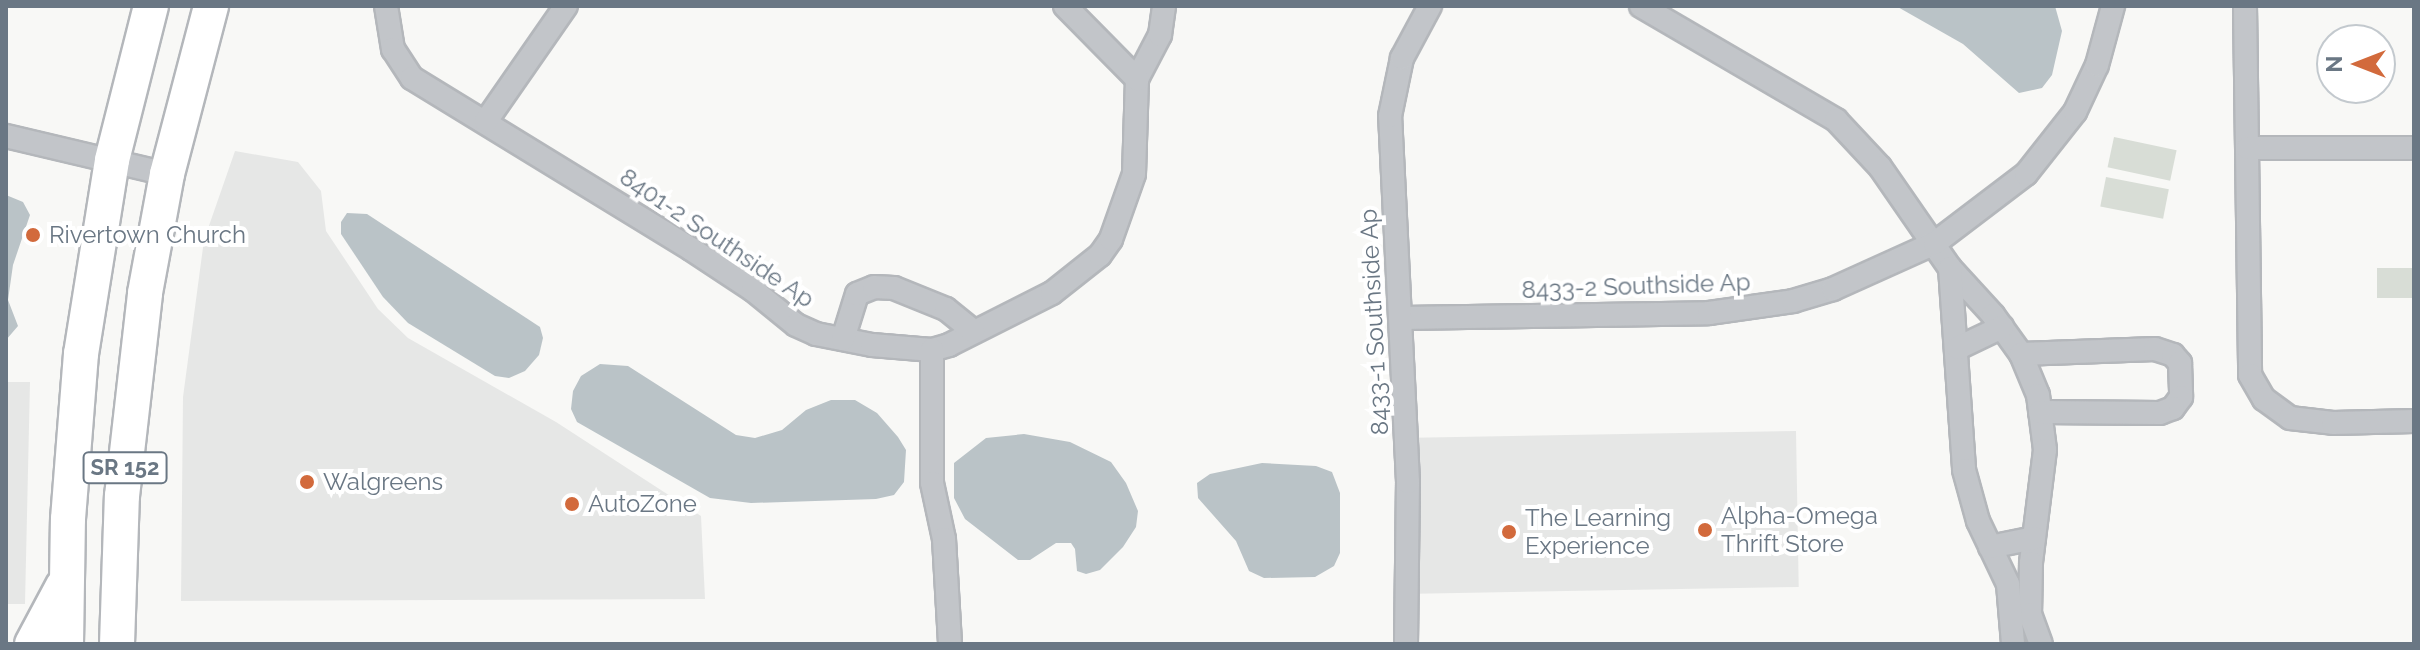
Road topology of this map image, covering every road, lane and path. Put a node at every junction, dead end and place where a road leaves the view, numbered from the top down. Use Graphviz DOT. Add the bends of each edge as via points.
graph roads {
  1 [pos="151,6"];
  2 [pos="211,6"];
  3 [pos="386,6"];
  4 [pos="566,6"];
  5 [pos="1065,6"];
  6 [pos="1164,6"];
  7 [pos="1430,6"];
  8 [pos="1641,6"];
  9 [pos="2113,6"];
  10 [pos="2245,6"];
  11 [pos="1137,79"];
  12 [pos="486,121"];
  13 [pos="6,136"];
  14 [pos="2248,148"];
  15 [pos="2414,148"];
  16 [pos="112,160"];
  17 [pos="167,174"];
  18 [pos="1935,243"];
  19 [pos="1950,268"];
  20 [pos="1403,318"];
  21 [pos="2002,327"];
  22 [pos="973,331"];
  23 [pos="843,339"];
  24 [pos="1958,348"];
  25 [pos="932,350"];
  26 [pos="2021,354"];
  27 [pos="2040,412"];
  28 [pos="2414,421"];
  29 [pos="2034,538"];
  30 [pos="1990,547"];
  31 [pos="65,582"];
  32 [pos="118,592"];
  33 [pos="32,644"];
  34 [pos="66,644"];
  35 [pos="117,644"];
  36 [pos="145,644"];
  37 [pos="950,644"];
  38 [pos="1406,644"];
  39 [pos="2013,644"];
  40 [pos="2041,644"];
  1 -- 16 [label="main road, SR 152"];
  2 -- 17 [label="main road, SR 152"];
  3 -- 12 [label="street, 8401-2 Southside Ap" via="393,49 412,78"];
  4 -- 12 [label="street"];
  5 -- 11 [label="street"];
  6 -- 11 [label="street" via="1160,35"];
  7 -- 20 [label="street, 8433-1 Southside Ap" via="1402,58 1392,94 1391,165"];
  8 -- 18 [label="street" via="1836,120 1880,167"];
  9 -- 18 [label="street, 8433-2 Southside Ap" via="2097,65 2063,131 2010,189"];
  10 -- 14 [label="street"];
  11 -- 22 [label="street" via="1136,166 1106,247 1052,293"];
  12 -- 23 [label="street, 8401-2 Southside Ap" via="691,249 796,325"];
  13 -- 16 [label="street"];
  14 -- 15 [label="street"];
  14 -- 28 [label="street" via="2250,375 2264,399 2290,418"];
  16 -- 17 [label="street"];
  16 -- 31 [label="main road, SR 152" via="81,354"];
  17 -- 32 [label="main road, SR 152" via="136,362"];
  18 -- 19 [label="street"];
  18 -- 20 [label="street, 8433-2 Southside Ap" via="1833,289 1748,310"];
  19 -- 21 [label="street"];
  19 -- 24 [label="street"];
  20 -- 38 [label="street, 8433-1 Southside Ap"];
  21 -- 24 [label="street"];
  21 -- 26 [label="street"];
  22 -- 23 [label="street" via="946,309 894,288 874,287 857,294"];
  22 -- 25 [label="street"];
  23 -- 25 [label="street, 8401-2 Southside Ap"];
  24 -- 30 [label="street" via="1964,470"];
  25 -- 37 [label="street" via="932,483 944,539"];
  26 -- 27 [label="street"];
  26 -- 27 [label="street" via="2155,349 2180,363 2181,397 2160,413"];
  27 -- 29 [label="street" via="2045,459"];
  29 -- 30 [label="street"];
  29 -- 40 [label="street" via="2030,614"];
  30 -- 39 [label="street" via="2008,584"];
  31 -- 33 [label="main road"];
  31 -- 34 [label="main road, SR 152"];
  32 -- 35 [label="main road, SR 152"];
  32 -- 36 [label="main road"];
}
